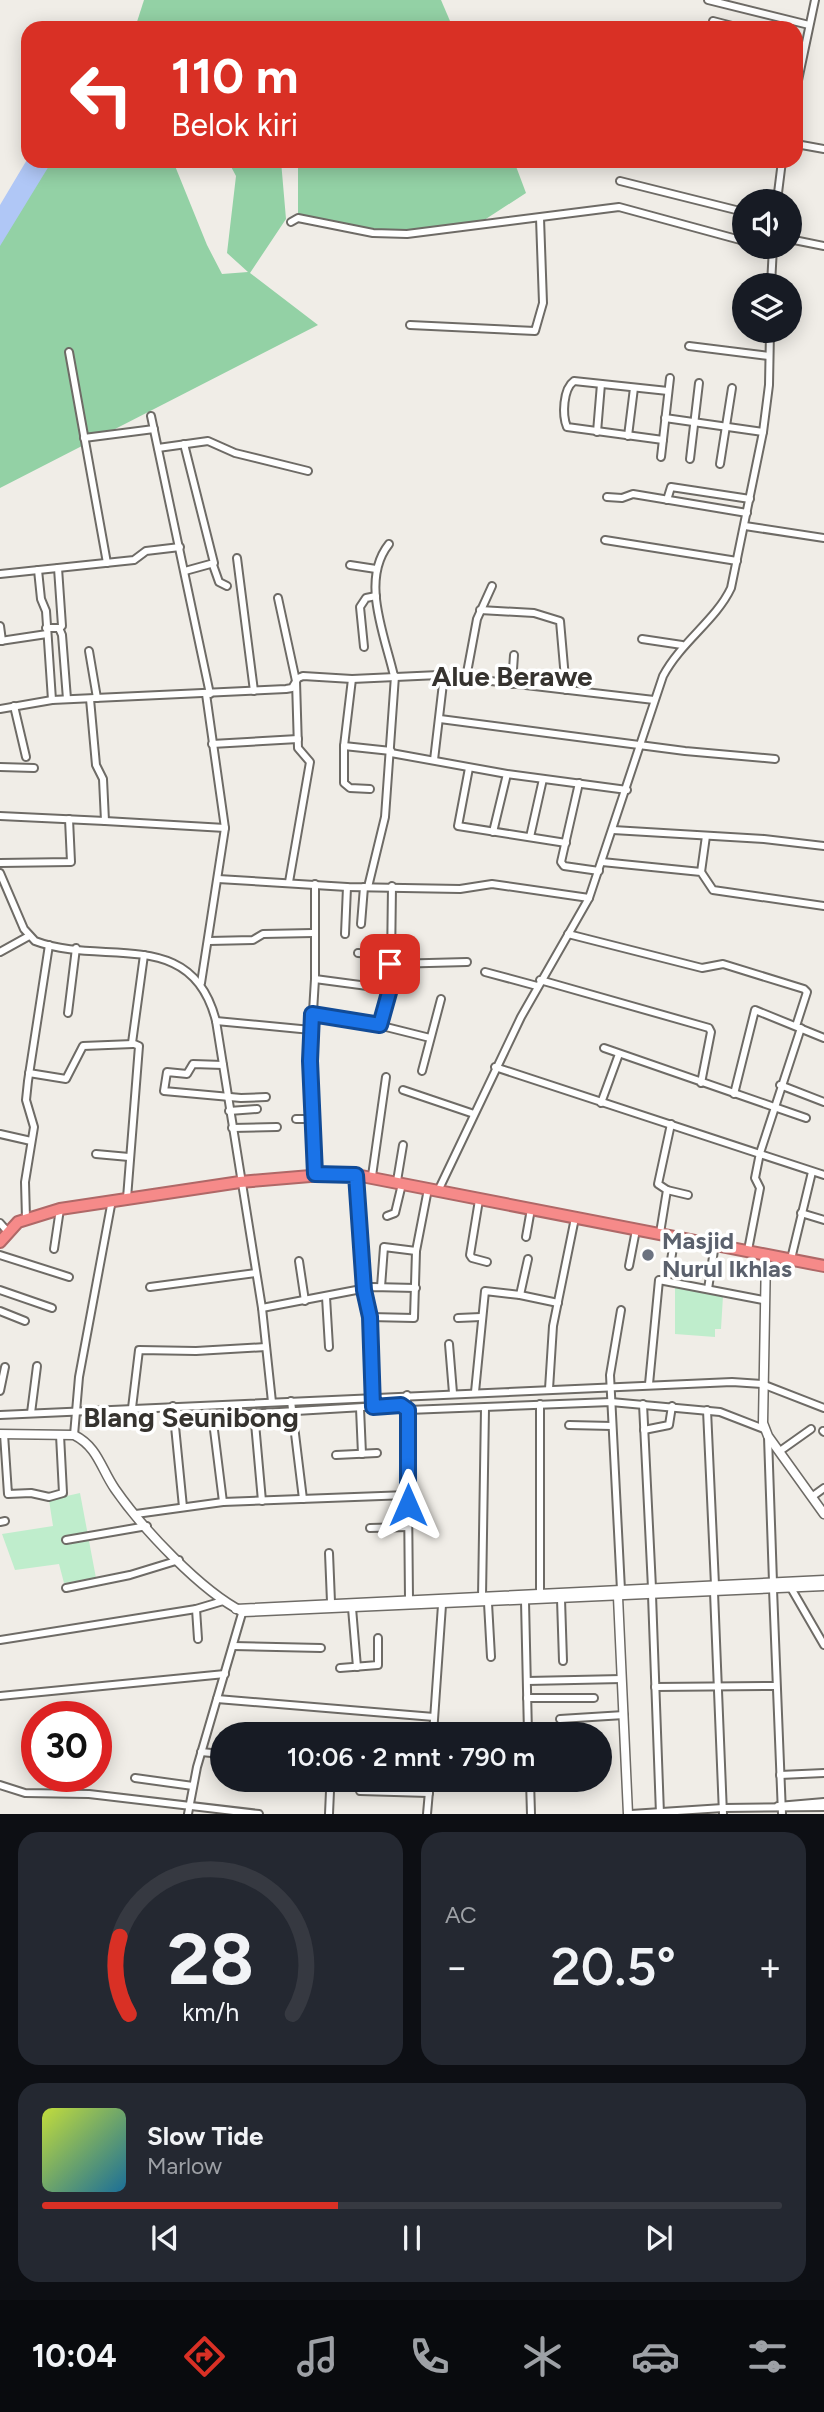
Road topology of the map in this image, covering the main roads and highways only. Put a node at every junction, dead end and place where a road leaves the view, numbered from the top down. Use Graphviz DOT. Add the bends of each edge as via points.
graph roads {
  1 [pos="4,1227"];
  2 [pos="0,1242"];
  3 [pos="766,1254"];
  4 [pos="824,1266"];
  5 [pos="2,1434"];
  6 [pos="824,1514"];
  7 [pos="824,1580"];
  8 [pos="774,1586"];
  9 [pos="824,1586"];
  10 [pos="619,1593"];
  11 [pos="572,1596"];
  12 [pos="512,1598"];
  13 [pos="485,1600"];
  14 [pos="390,1604"];
  15 [pos="241,1609"];
  16 [pos="630,1814"];
  1 -- 2 [label="highway"];
  1 -- 3 [label="highway" via="60,1209 112,1200 315,1174 356,1175"];
  3 -- 4 [label="highway"];
  3 -- 6 [label="main road" via="762,1384 766,1432"];
  5 -- 15 [label="main road" via="74,1435 92,1447 116,1491 147,1526 223,1601"];
  7 -- 8 [label="main road"];
  8 -- 9 [label="main road"];
  8 -- 10 [label="main road"];
  10 -- 11 [label="main road"];
  10 -- 16 [label="main road"];
  11 -- 12 [label="main road"];
  11 -- 12 [label="main road" via="561,1600"];
  12 -- 13 [label="main road"];
  13 -- 14 [label="main road"];
  13 -- 14 [label="main road" via="409,1599"];
  14 -- 15 [label="main road"];
  14 -- 15 [label="main road" via="331,1602"];
}
